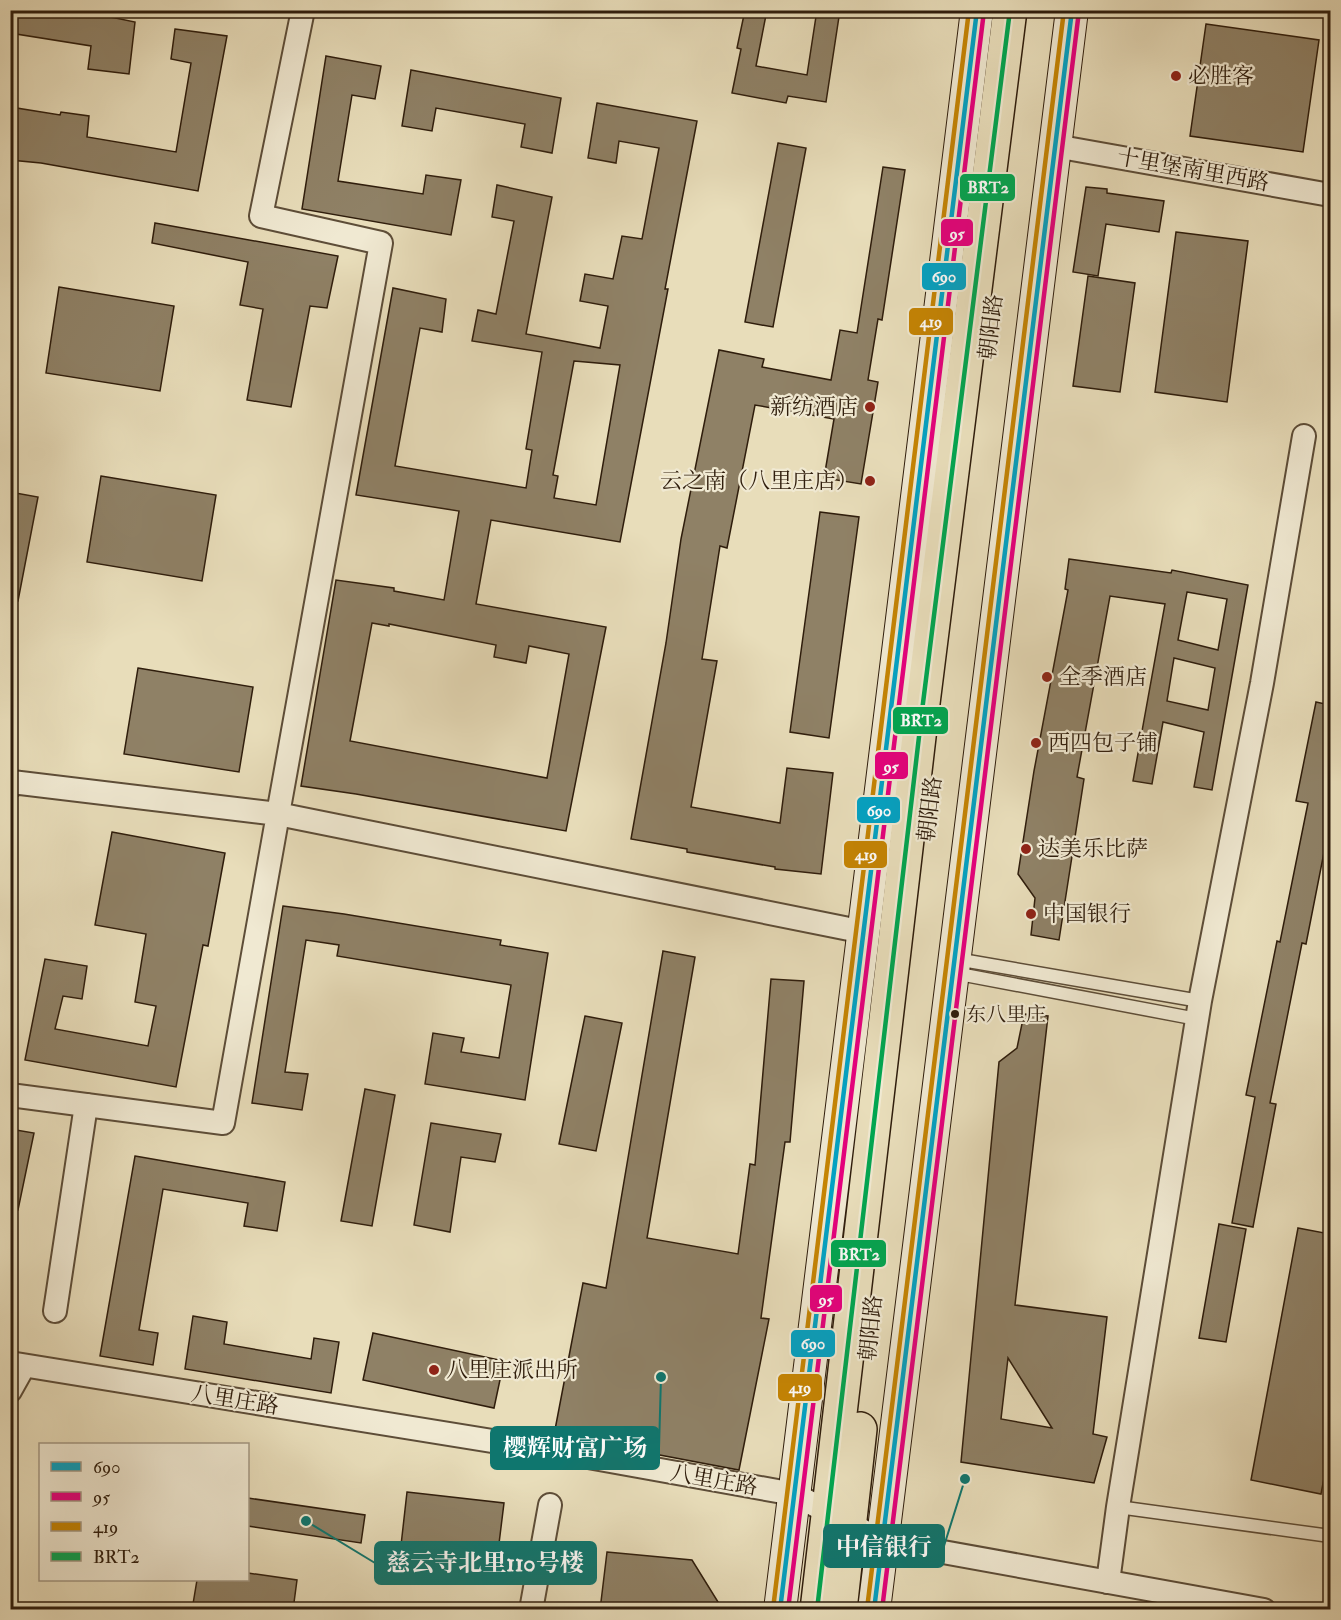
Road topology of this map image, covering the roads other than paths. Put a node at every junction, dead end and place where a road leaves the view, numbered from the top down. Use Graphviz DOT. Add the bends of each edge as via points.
graph roads {
  1 [pos="303,10"];
  2 [pos="976,10"];
  3 [pos="1010,10"];
  4 [pos="1032,10"];
  5 [pos="1072,10"];
  6 [pos="1055,146"];
  7 [pos="1330,195"];
  8 [pos="1304,436"];
  9 [pos="10,787"];
  10 [pos="278,814"];
  11 [pos="864,932"];
  12 [pos="953,966"];
  13 [pos="1199,1010"];
  14 [pos="10,1095"];
  15 [pos="86,1105"];
  16 [pos="55,1311"];
  17 [pos="17,1364"];
  18 [pos="10,1391"];
  19 [pos="794,1494"];
  20 [pos="550,1505"];
  21 [pos="1118,1508"];
  22 [pos="839,1518"];
  23 [pos="1330,1536"];
  24 [pos="882,1541"];
  25 [pos="1108,1582"];
  26 [pos="531,1610"];
  27 [pos="780,1610"];
  28 [pos="817,1610"];
  29 [pos="840,1610"];
  30 [pos="874,1610"];
  31 [pos="1264,1610"];
  1 -- 10 [label="street" via="261,216 381,243"];
  2 -- 11 [label="street"];
  3 -- 22 [label="highway, 朝阳路" via="922,711"];
  4 -- 22 [label="highway, 朝阳路"];
  5 -- 6 [label="street, 朝阳路"];
  6 -- 7 [label="street, 十里堡南里西路"];
  6 -- 12 [label="street, 朝阳路"];
  8 -- 13 [label="street" via="1262,683"];
  9 -- 10 [label="street" via="12,782"];
  10 -- 11 [label="street"];
  10 -- 15 [label="street" via="223,1123"];
  11 -- 19 [label="street"];
  12 -- 13 [label="lane"];
  12 -- 13 [label="lane"];
  12 -- 24 [label="street, 朝阳路"];
  13 -- 21 [label="street"];
  14 -- 15 [label="street"];
  15 -- 16 [label="street"];
  17 -- 18 [label="street"];
  17 -- 19 [label="street, 八里庄路"];
  19 -- 22 [label="street, 八里庄路"];
  19 -- 27 [label="street"];
  20 -- 26 [label="street"];
  21 -- 23 [label="lane"];
  21 -- 25 [label="street"];
  22 -- 24 [label="street, 八里庄路"];
  22 -- 28 [label="highway, 朝阳路"];
  22 -- 29 [label="highway, 朝阳路"];
  24 -- 25 [label="street, 八里庄路"];
  24 -- 30 [label="street, 朝阳路"];
  25 -- 31 [label="street, 八里庄路"];
}
